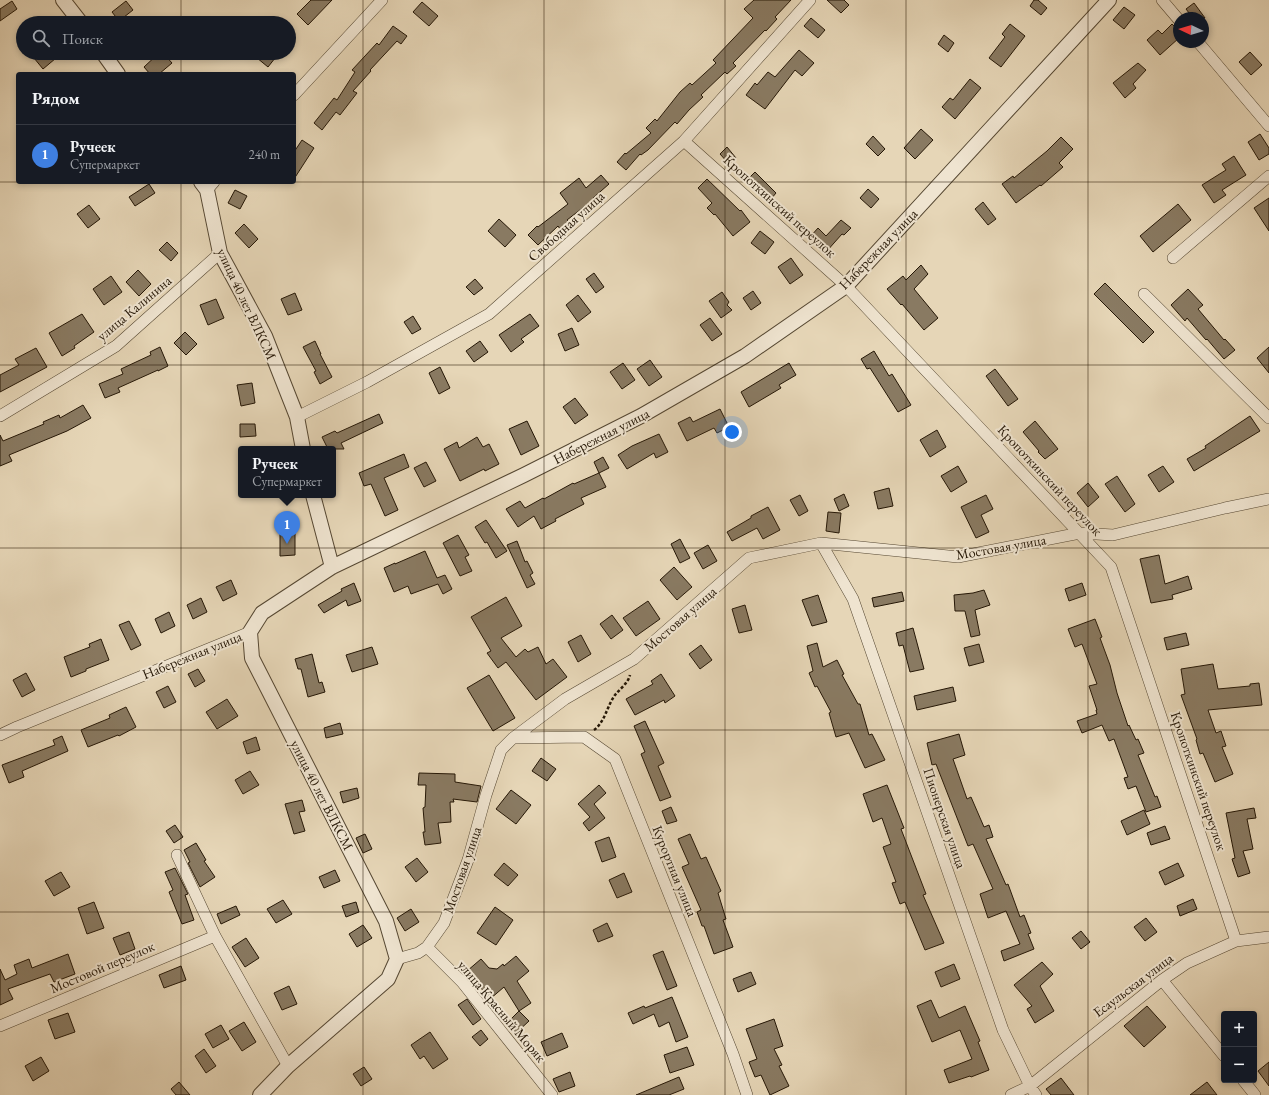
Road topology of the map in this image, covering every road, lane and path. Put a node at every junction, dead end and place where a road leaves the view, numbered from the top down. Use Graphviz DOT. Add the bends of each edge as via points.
graph roads {
  1 [pos="64,0"];
  2 [pos="382,0"];
  3 [pos="810,0"];
  4 [pos="1109,0"];
  5 [pos="1162,0"];
  6 [pos="1173,13"];
  7 [pos="76,16"];
  8 [pos="1203,48"];
  9 [pos="108,60"];
  10 [pos="117,72"];
  11 [pos="296,93"];
  12 [pos="1269,126"];
  13 [pos="684,141"];
  14 [pos="1269,176"];
  15 [pos="207,185"];
  16 [pos="220,252"];
  17 [pos="1173,258"];
  18 [pos="846,286"];
  19 [pos="1144,294"];
  20 [pos="0,416"];
  21 [pos="297,417"];
  22 [pos="1269,418"];
  23 [pos="302,446"];
  24 [pos="314,498"];
  25 [pos="1269,500"];
  26 [pos="1080,533"];
  27 [pos="821,543"];
  28 [pos="332,567"];
  29 [pos="250,632"];
  30 [pos="634,659"];
  31 [pos="0,735"];
  32 [pos="584,737"];
  33 [pos="513,738"];
  34 [pos="178,855"];
  35 [pos="215,936"];
  36 [pos="1269,937"];
  37 [pos="1236,941"];
  38 [pos="427,947"];
  39 [pos="397,959"];
  40 [pos="1162,980"];
  41 [pos="0,1026"];
  42 [pos="1221,1052"];
  43 [pos="288,1066"];
  44 [pos="1245,1083"];
  45 [pos="1033,1090"];
  46 [pos="260,1095"];
  47 [pos="552,1095"];
  48 [pos="747,1095"];
  49 [pos="1011,1095"];
  50 [pos="1255,1095"];
  1 -- 7 [label="street"];
  2 -- 11 [label="street"];
  3 -- 13 [label="street, Свободная улица"];
  4 -- 18 [label="street, Набережная улица"];
  5 -- 6 [label="street"];
  8 -- 12 [label="street"];
  9 -- 10 [label="street"];
  13 -- 18 [label="street, Кропоткинский переулок"];
  13 -- 21 [label="street, Свободная улица" via="489,314 367,382"];
  14 -- 17 [label="street"];
  15 -- 16 [label="street, улица 40 лет ВЛКСМ"];
  16 -- 20 [label="street, улица Калинина" via="116,346"];
  16 -- 21 [label="street, улица 40 лет ВЛКСМ" via="265,336"];
  18 -- 26 [label="street, Кропоткинский переулок"];
  18 -- 28 [label="street, Набережная улица" via="745,356 641,416"];
  19 -- 22 [label="street"];
  21 -- 23 [label="street, улица 40 лет ВЛКСМ"];
  24 -- 28 [label="street"];
  25 -- 26 [label="street, Мостовая улица" via="1113,535"];
  26 -- 27 [label="street, Мостовая улица" via="958,557"];
  26 -- 37 [label="street, Кропоткинский переулок" via="1111,567"];
  27 -- 30 [label="street, Мостовая улица" via="749,558"];
  27 -- 45 [label="street, Пионерская улица" via="853,599 1003,1030"];
  28 -- 29 [label="street, Набережная улица" via="262,613"];
  29 -- 31 [label="street, Набережная улица"];
  29 -- 39 [label="street, улица 40 лет ВЛКСМ" via="252,658 386,921"];
  30 -- 32 [label="path" via="629,680 614,697 600,726"];
  30 -- 33 [label="street, Мостовая улица" via="565,699"];
  32 -- 33 [label="street"];
  32 -- 48 [label="street, Курортная улица" via="615,759"];
  33 -- 38 [label="street, Мостовая улица" via="501,750 468,860 444,923"];
  34 -- 35 [label="street"];
  35 -- 41 [label="street, Мостовой переулок"];
  35 -- 43 [label="street"];
  36 -- 37 [label="street, Есаульская улица"];
  37 -- 40 [label="street, Есаульская улица" via="1187,963"];
  38 -- 39 [label="street, Мостовая улица" via="418,954"];
  38 -- 47 [label="street, улица Красный Моряк" via="462,982"];
  39 -- 43 [label="street" via="388,979"];
  40 -- 42 [label="street"];
  40 -- 45 [label="street, Есаульская улица"];
  43 -- 46 [label="street"];
  44 -- 50 [label="street"];
  45 -- 49 [label="street"];
}
